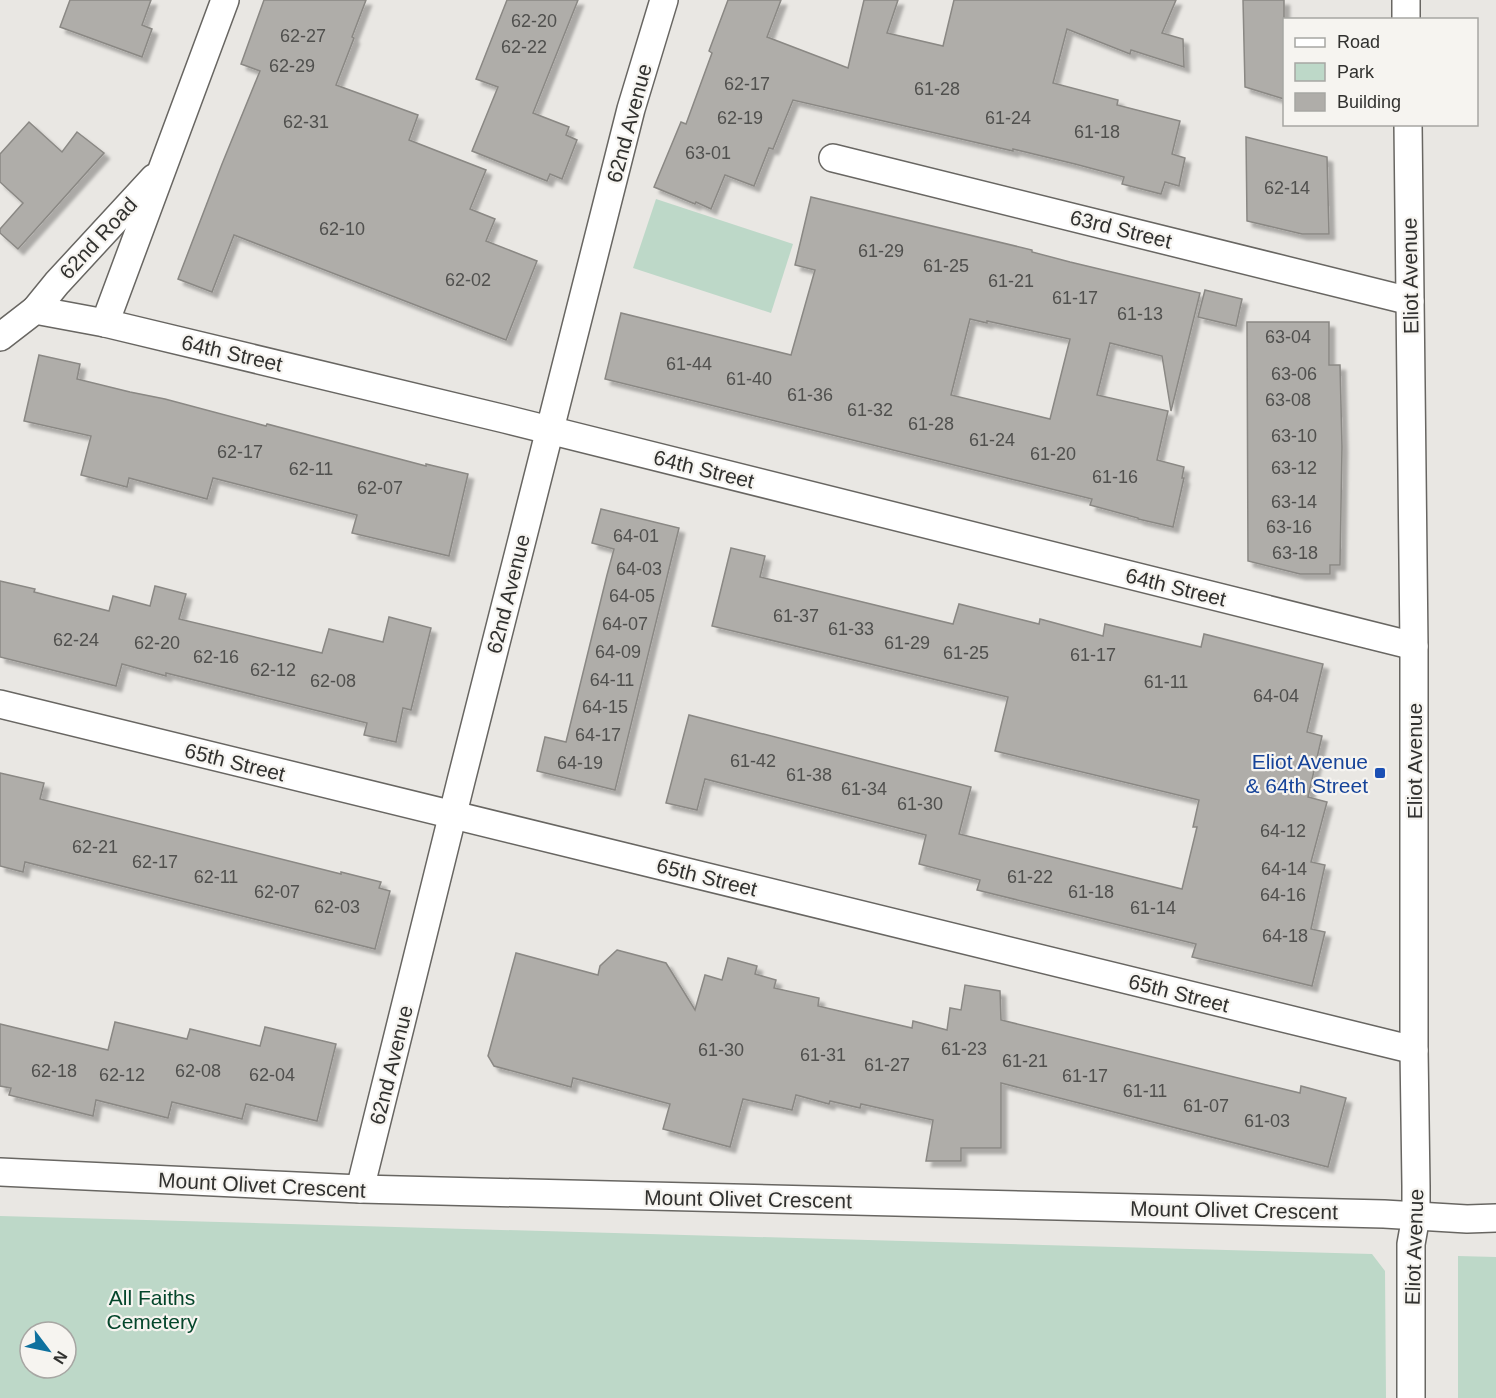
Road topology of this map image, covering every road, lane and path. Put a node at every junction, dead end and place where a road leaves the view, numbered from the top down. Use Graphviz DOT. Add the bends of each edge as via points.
graph roads {
  1 [pos="225,0"];
  2 [pos="664,0"];
  3 [pos="1406,0"];
  4 [pos="1406,18"];
  5 [pos="1408,126"];
  6 [pos="832,158"];
  7 [pos="163,168"];
  8 [pos="1410,301"];
  9 [pos="35,310"];
  10 [pos="105,323"];
  11 [pos="0,337"];
  12 [pos="549,430"];
  13 [pos="1414,646"];
  14 [pos="0,704"];
  15 [pos="453,815"];
  16 [pos="1414,1050"];
  17 [pos="0,1172"];
  18 [pos="360,1190"];
  19 [pos="1416,1216"];
  20 [pos="1496,1218"];
  21 [pos="1411,1398"];
  1 -- 7 [label="street, 62nd Road"];
  2 -- 12 [label="street, 62nd Avenue" via="631,109"];
  3 -- 4 [label="street"];
  5 -- 8 [label="street, Eliot Avenue"];
  6 -- 8 [label="street, 63rd Street"];
  7 -- 9 [label="street, 62nd Road"];
  7 -- 10 [label="street, 62nd Road"];
  8 -- 13 [label="street, Eliot Avenue"];
  9 -- 10 [label="street, 64th Street"];
  9 -- 11 [label="street"];
  10 -- 12 [label="street, 64th Street"];
  12 -- 13 [label="street, 64th Street"];
  12 -- 15 [label="street, 62nd Avenue"];
  13 -- 16 [label="street, Eliot Avenue"];
  14 -- 15 [label="street, 65th Street"];
  15 -- 16 [label="street, 65th Street"];
  15 -- 18 [label="street, 62nd Avenue"];
  16 -- 19 [label="street, Eliot Avenue"];
  17 -- 18 [label="street, Mount Olivet Crescent"];
  18 -- 19 [label="street, Mount Olivet Crescent"];
  19 -- 20 [label="street, Mount Olivet Crescent"];
  19 -- 21 [label="street, Eliot Avenue" via="1411,1244"];
}
